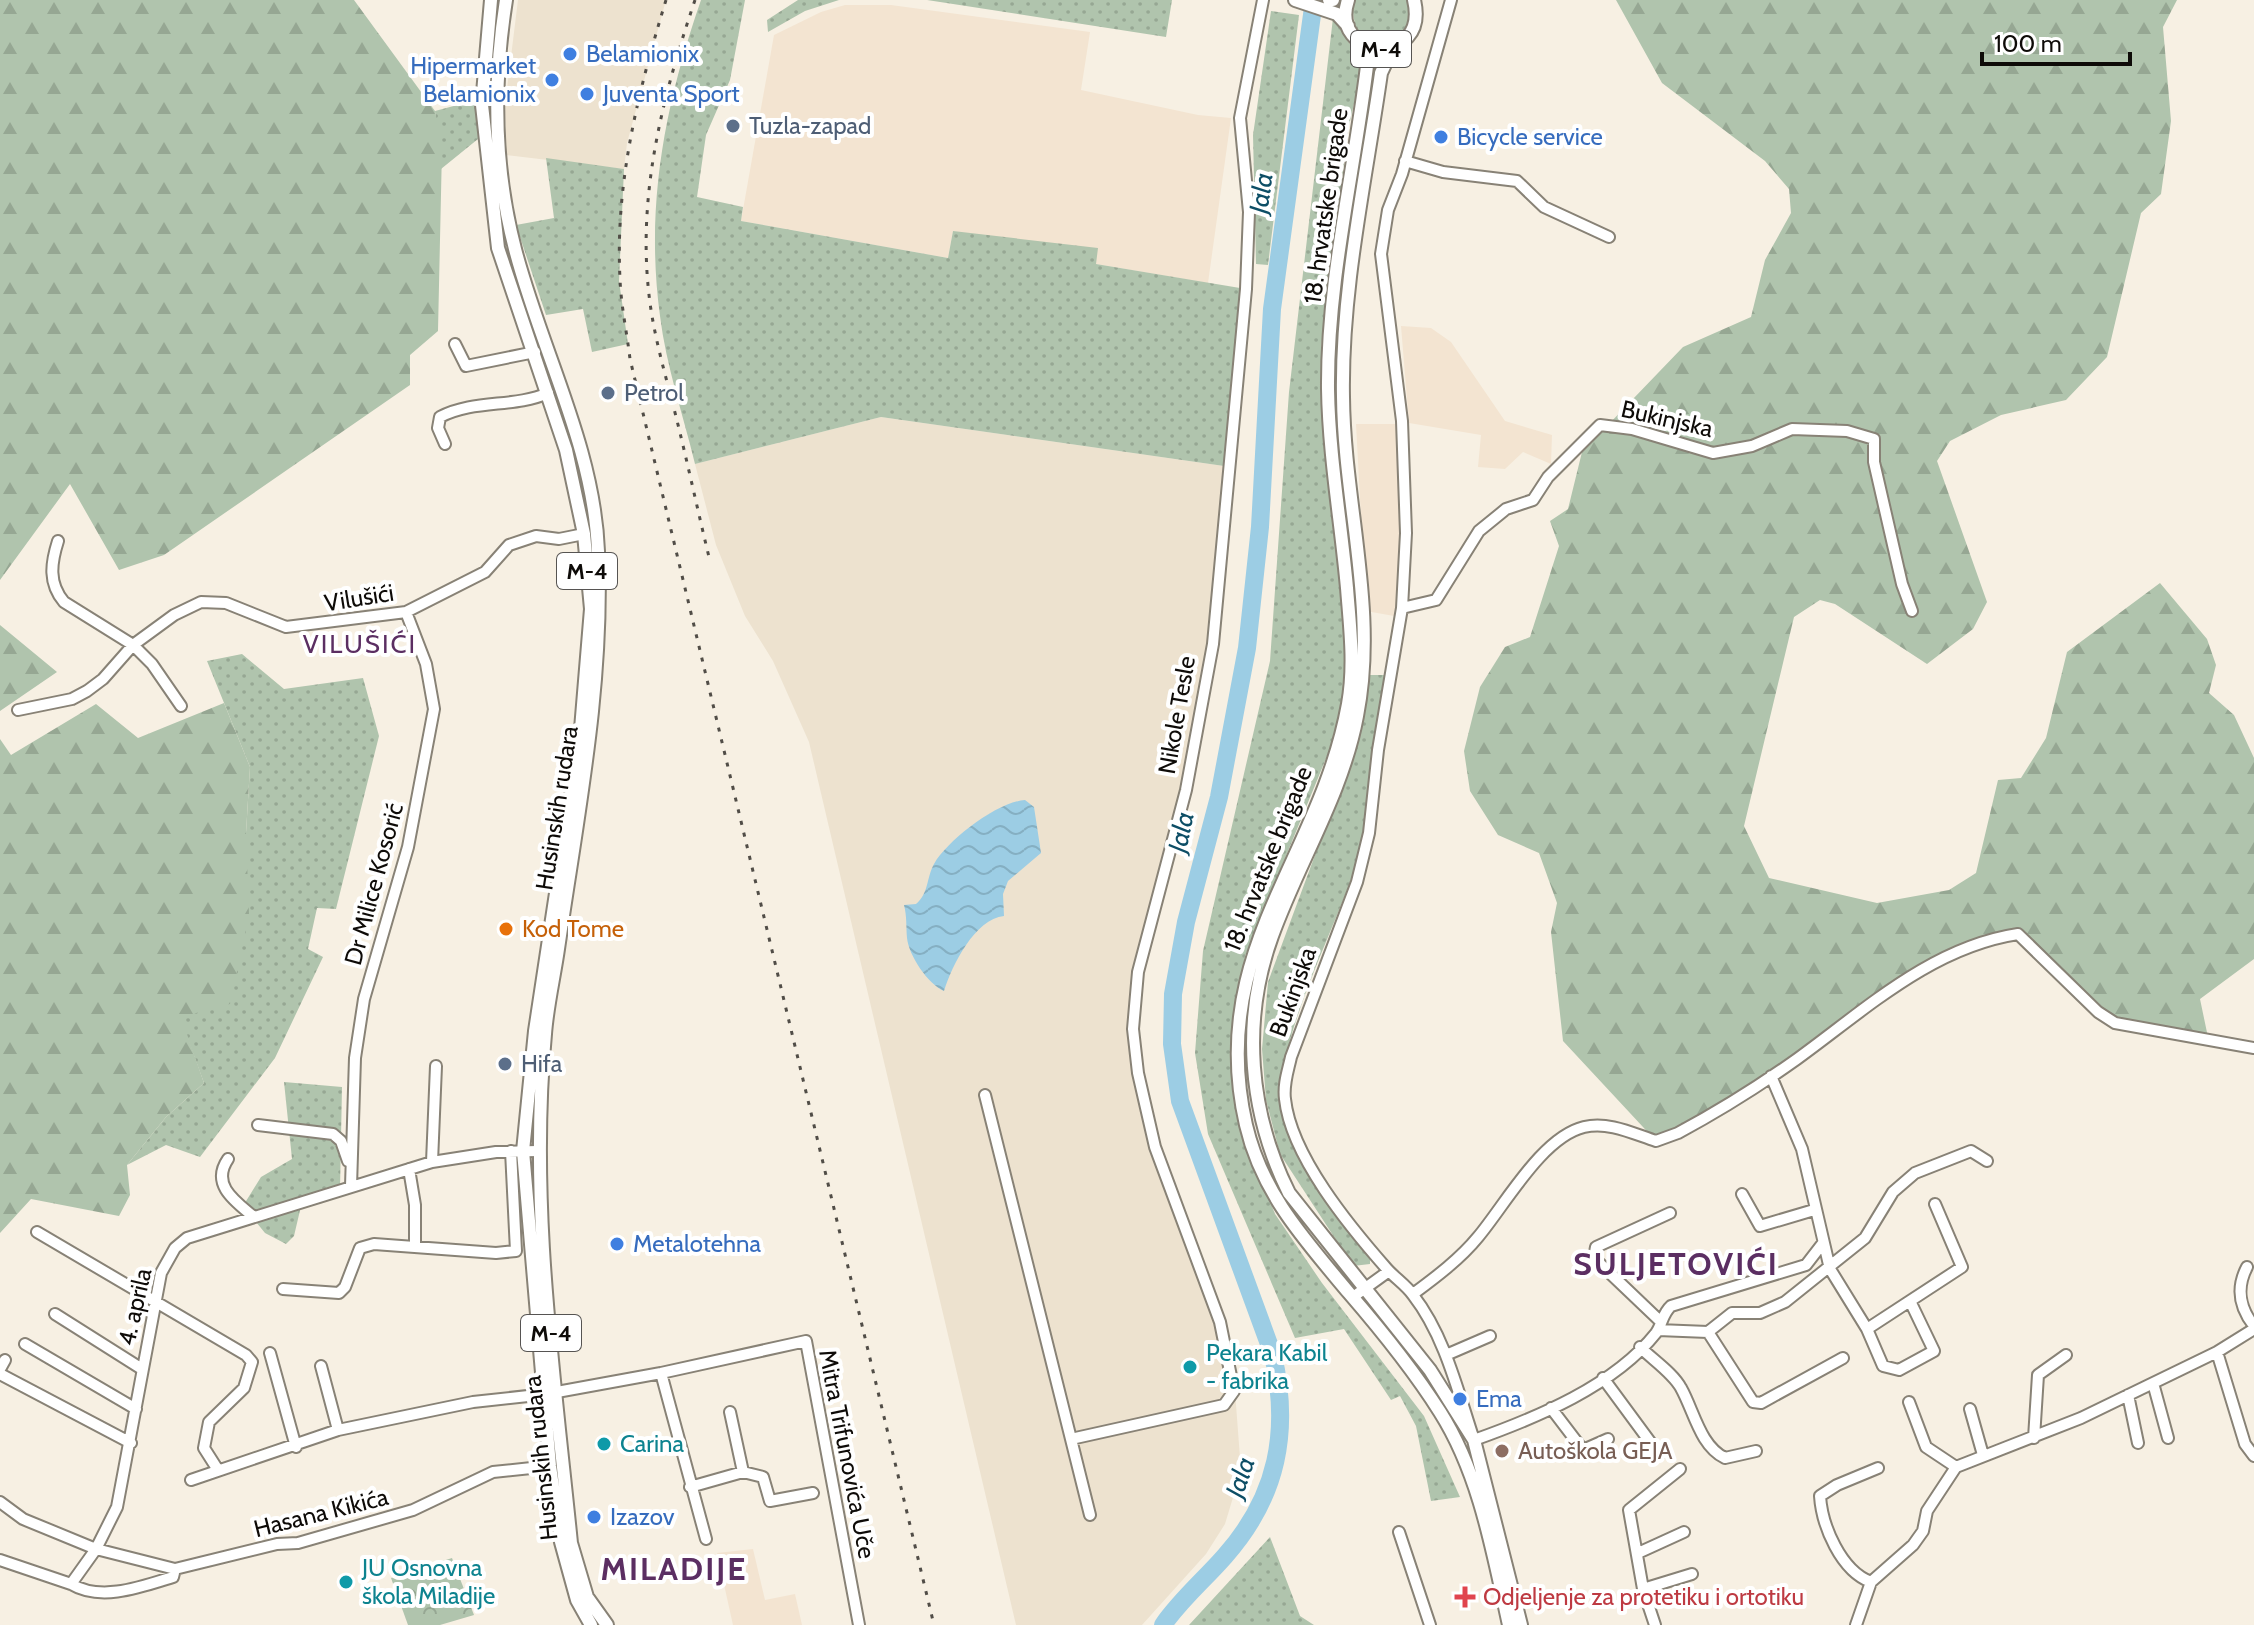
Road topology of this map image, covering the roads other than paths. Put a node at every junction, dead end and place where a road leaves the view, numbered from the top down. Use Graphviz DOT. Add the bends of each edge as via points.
graph roads {
  1 [pos="491,0"];
  2 [pos="506,0"];
  3 [pos="1263,0"];
  4 [pos="1295,0"];
  5 [pos="1348,0"];
  6 [pos="1414,0"];
  7 [pos="1451,0"];
  8 [pos="1331,3"];
  9 [pos="1348,26"];
  10 [pos="1359,41"];
  11 [pos="1393,47"];
  12 [pos="1405,161"];
  13 [pos="1609,237"];
  14 [pos="455,344"];
  15 [pos="535,352"];
  16 [pos="548,393"];
  17 [pos="445,444"];
  18 [pos="584,534"];
  19 [pos="58,541"];
  20 [pos="1402,608"];
  21 [pos="1912,611"];
  22 [pos="406,612"];
  23 [pos="133,645"];
  24 [pos="181,706"];
  25 [pos="18,710"];
  26 [pos="2254,1048"];
  27 [pos="436,1066"];
  28 [pos="1771,1076"];
  29 [pos="985,1095"];
  30 [pos="258,1125"];
  31 [pos="517,1151"];
  32 [pos="537,1151"];
  33 [pos="228,1159"];
  34 [pos="1987,1161"];
  35 [pos="432,1162"];
  36 [pos="409,1169"];
  37 [pos="352,1171"];
  38 [pos="351,1186"];
  39 [pos="1742,1194"];
  40 [pos="1935,1204"];
  41 [pos="1814,1210"];
  42 [pos="1670,1213"];
  43 [pos="254,1217"];
  44 [pos="37,1232"];
  45 [pos="1823,1243"];
  46 [pos="415,1245"];
  47 [pos="2247,1267"];
  48 [pos="1830,1269"];
  49 [pos="1389,1271"];
  50 [pos="1365,1288"];
  51 [pos="283,1289"];
  52 [pos="1413,1294"];
  53 [pos="1353,1297"];
  54 [pos="1910,1301"];
  55 [pos="155,1303"];
  56 [pos="55,1314"];
  57 [pos="1659,1326"];
  58 [pos="2254,1328"];
  59 [pos="1867,1329"];
  60 [pos="1708,1332"];
  61 [pos="1490,1336"];
  62 [pos="25,1344"];
  63 [pos="1640,1347"];
  64 [pos="2217,1352"];
  65 [pos="270,1353"];
  66 [pos="1446,1355"];
  67 [pos="2066,1355"];
  68 [pos="1843,1358"];
  69 [pos="321,1366"];
  70 [pos="2,1368"];
  71 [pos="142,1369"];
  72 [pos="661,1373"];
  73 [pos="1603,1378"];
  74 [pos="2153,1383"];
  75 [pos="551,1393"];
  76 [pos="2128,1395"];
  77 [pos="1909,1402"];
  78 [pos="1551,1408"];
  79 [pos="136,1409"];
  80 [pos="1970,1409"];
  81 [pos="730,1412"];
  82 [pos="338,1430"];
  83 [pos="2034,1438"];
  84 [pos="2168,1438"];
  85 [pos="1071,1439"];
  86 [pos="1608,1439"];
  87 [pos="1474,1440"];
  88 [pos="131,1443"];
  89 [pos="2138,1443"];
  90 [pos="296,1447"];
  91 [pos="1756,1451"];
  92 [pos="1659,1454"];
  93 [pos="1983,1455"];
  94 [pos="2254,1456"];
  95 [pos="550,1466"];
  96 [pos="1956,1467"];
  97 [pos="1878,1468"];
  98 [pos="1680,1469"];
  99 [pos="218,1470"];
  100 [pos="743,1472"];
  101 [pos="191,1480"];
  102 [pos="690,1487"];
  103 [pos="813,1493"];
  104 [pos="0,1502"];
  105 [pos="1090,1515"];
  106 [pos="1399,1532"];
  107 [pos="1684,1532"];
  108 [pos="706,1539"];
  109 [pos="96,1549"];
  110 [pos="1638,1553"];
  111 [pos="0,1560"];
  112 [pos="175,1569"];
  113 [pos="1692,1574"];
  114 [pos="1871,1582"];
  115 [pos="71,1584"];
  116 [pos="1643,1589"];
  117 [pos="591,1625"];
  118 [pos="607,1625"];
  119 [pos="859,1625"];
  120 [pos="1430,1625"];
  121 [pos="1509,1625"];
  122 [pos="1521,1625"];
  123 [pos="1655,1625"];
  124 [pos="1856,1625"];
  1 -- 15 [label="main road, Husinskih rudara / M-4" via="482,105 492,212 498,248"];
  2 -- 32 [label="main road, Husinskih rudara / M-4" via="497,99 505,203 515,251 578,442 597,538 600,610 592,728 545,1032"];
  3 -- 85 [label="street, Nikole Tesle" via="1240,118 1249,212 1246,289 1213,644 1186,790 1138,972 1133,1029 1155,1147 1220,1322 1234,1391 1224,1405"];
  4 -- 8 [label="main road, M-4"];
  5 -- 9 [label="main road, M-4"];
  6 -- 11 [label="main road, M-4" via="1410,33"];
  7 -- 12 [label="street, Bukinjska"];
  8 -- 9 [label="main road, M-4"];
  9 -- 10 [label="main road, M-4"];
  10 -- 11 [label="main road, M-4" via="1381,49"];
  10 -- 53 [label="main road, 18. hrvatske brigade" via="1367,66 1332,323 1328,391 1353,652 1348,705 1329,767 1262,929 1236,1024 1237,1083 1265,1184 1290,1225"];
  11 -- 50 [label="main road, 18. hrvatske brigade" via="1381,73 1344,350 1343,398 1365,635 1363,677 1347,755 1272,937 1253,1017 1255,1079 1272,1160 1289,1193"];
  12 -- 13 [label="street" via="1443,172 1517,181 1544,207"];
  12 -- 20 [label="street, Bukinjska" via="1388,210 1381,254 1402,421"];
  14 -- 15 [label="street" via="466,366"];
  15 -- 16 [label="main road, Husinskih rudara / M-4"];
  16 -- 17 [label="street" via="448,412 440,417 438,428"];
  16 -- 18 [label="main road, Husinskih rudara / M-4"];
  18 -- 22 [label="street, Vilušići" via="536,536 509,545 485,572"];
  18 -- 31 [label="main road, Husinskih rudara / M-4" via="591,609 581,729"];
  19 -- 23 [label="street" via="51,563 56,593"];
  20 -- 21 [label="street, Bukinjska" via="1436,600 1479,531 1506,509 1533,500 1548,477 1600,425 1713,453 1752,446 1792,429 1847,431 1874,439 1874,462"];
  20 -- 49 [label="street, Bukinjska" via="1364,859 1302,1021 1284,1095 1296,1138 1333,1201"];
  22 -- 23 [label="street, Vilušići" via="286,627 226,603 201,602"];
  22 -- 37 [label="street, Dr Milice Kosorić" via="426,664 434,709 416,814 364,999 355,1058"];
  23 -- 24 [label="street"];
  23 -- 25 [label="street, Vilušići" via="87,691"];
  26 -- 28 [label="street" via="2115,1023 2018,934 1964,947 1897,985"];
  27 -- 35 [label="street"];
  28 -- 41 [label="street" via="1802,1149"];
  28 -- 52 [label="street" via="1662,1140 1621,1128 1584,1127 1557,1143 1529,1168 1477,1238"];
  29 -- 85 [label="street"];
  30 -- 37 [label="street, Dr Milice Kosorić" via="333,1134"];
  31 -- 32 [label="street, 4. aprila"];
  31 -- 35 [label="street, 4. aprila"];
  31 -- 46 [label="street, Husinskih rudara" via="516,1251"];
  31 -- 75 [label="main road, Husinskih rudara / M-4"];
  32 -- 75 [label="main road, Husinskih rudara / M-4"];
  33 -- 43 [label="street" via="221,1174 223,1188"];
  34 -- 48 [label="street" via="1971,1151 1915,1173 1893,1192 1865,1238"];
  35 -- 36 [label="street, 4. aprila"];
  36 -- 38 [label="street, 4. aprila"];
  36 -- 46 [label="street"];
  37 -- 38 [label="street, Dr Milice Kosorić"];
  38 -- 43 [label="street, 4. aprila"];
  39 -- 41 [label="street" via="1760,1226"];
  40 -- 54 [label="street" via="1962,1267"];
  41 -- 45 [label="street"];
  42 -- 57 [label="street" via="1596,1247 1594,1258"];
  43 -- 55 [label="street, 4. aprila" via="187,1238 175,1248 161,1273"];
  44 -- 55 [label="street"];
  45 -- 48 [label="street"];
  45 -- 57 [label="street" via="1806,1265 1671,1306"];
  46 -- 51 [label="street, Husinskih rudara" via="360,1248 339,1293"];
  47 -- 58 [label="street" via="2238,1284 2244,1313"];
  48 -- 59 [label="street"];
  48 -- 60 [label="street" via="1770,1310 1732,1313"];
  49 -- 50 [label="street"];
  49 -- 52 [label="street, Bukinjska"];
  50 -- 53 [label="street"];
  50 -- 87 [label="main road, 18. hrvatske brigade" via="1430,1370"];
  52 -- 66 [label="street, Bukinjska"];
  53 -- 121 [label="main road, 18. hrvatske brigade" via="1438,1408 1461,1447"];
  54 -- 59 [label="street"];
  54 -- 59 [label="street" via="1934,1351 1899,1370 1883,1366"];
  55 -- 71 [label="street, 4. aprila"];
  55 -- 99 [label="street" via="252,1362 244,1388 209,1422 204,1448"];
  56 -- 71 [label="street, 4. aprila"];
  57 -- 60 [label="street"];
  57 -- 63 [label="street"];
  58 -- 64 [label="street"];
  60 -- 68 [label="street" via="1753,1402 1761,1403"];
  61 -- 66 [label="street"];
  62 -- 79 [label="street"];
  63 -- 73 [label="street"];
  63 -- 91 [label="street" via="1680,1386 1698,1427 1718,1455"];
  64 -- 74 [label="street"];
  64 -- 94 [label="street" via="2245,1444"];
  65 -- 90 [label="street"];
  66 -- 87 [label="street, Bukinjska"];
  67 -- 83 [label="street" via="2035,1381"];
  69 -- 82 [label="street"];
  70 -- 88 [label="street"];
  71 -- 79 [label="street, 4. aprila"];
  72 -- 75 [label="street, Mitra Trifunovića Uče"];
  72 -- 102 [label="street"];
  72 -- 119 [label="street, Mitra Trifunovića Uče" via="806,1341"];
  73 -- 78 [label="street"];
  73 -- 92 [label="street"];
  74 -- 76 [label="street"];
  74 -- 84 [label="street"];
  75 -- 82 [label="street, Mitra Trifunovića Uče" via="473,1402"];
  75 -- 95 [label="main road, Husinskih rudara / M-4"];
  75 -- 118 [label="main road, Husinskih rudara / M-4" via="571,1543 587,1597"];
  76 -- 83 [label="street"];
  76 -- 89 [label="street"];
  77 -- 96 [label="street" via="1926,1447"];
  78 -- 86 [label="street" via="1583,1450"];
  78 -- 87 [label="street"];
  79 -- 88 [label="street, 4. aprila"];
  80 -- 93 [label="street"];
  81 -- 100 [label="street"];
  82 -- 90 [label="street, Mitra Trifunovića Uče"];
  83 -- 93 [label="street"];
  85 -- 105 [label="street"];
  87 -- 122 [label="main road, 18. hrvatske brigade"];
  88 -- 109 [label="street, 4. aprila" via="117,1507"];
  90 -- 99 [label="street, Mitra Trifunovića Uče"];
  93 -- 96 [label="street"];
  95 -- 112 [label="street, Hasana Kikića" via="493,1472 413,1510 298,1543"];
  95 -- 117 [label="main road, Husinskih rudara / M-4" via="561,1542 577,1600"];
  96 -- 114 [label="street" via="1927,1511 1918,1538"];
  97 -- 114 [label="street" via="1820,1496 1823,1521 1837,1548 1858,1578"];
  98 -- 110 [label="street" via="1629,1510"];
  99 -- 101 [label="street, Mitra Trifunovića Uče"];
  100 -- 102 [label="street"];
  100 -- 103 [label="street, Mitra Trifunovića Uče" via="763,1477 770,1501"];
  102 -- 108 [label="street"];
  104 -- 109 [label="street" via="23,1519"];
  106 -- 120 [label="street"];
  107 -- 110 [label="street"];
  109 -- 112 [label="street, Hasana Kikića"];
  109 -- 115 [label="street, 4. aprila"];
  110 -- 116 [label="street"];
  111 -- 115 [label="street"];
  112 -- 115 [label="street" via="173,1577 102,1594"];
  113 -- 116 [label="street"];
  114 -- 124 [label="street"];
  116 -- 123 [label="street"];
}
